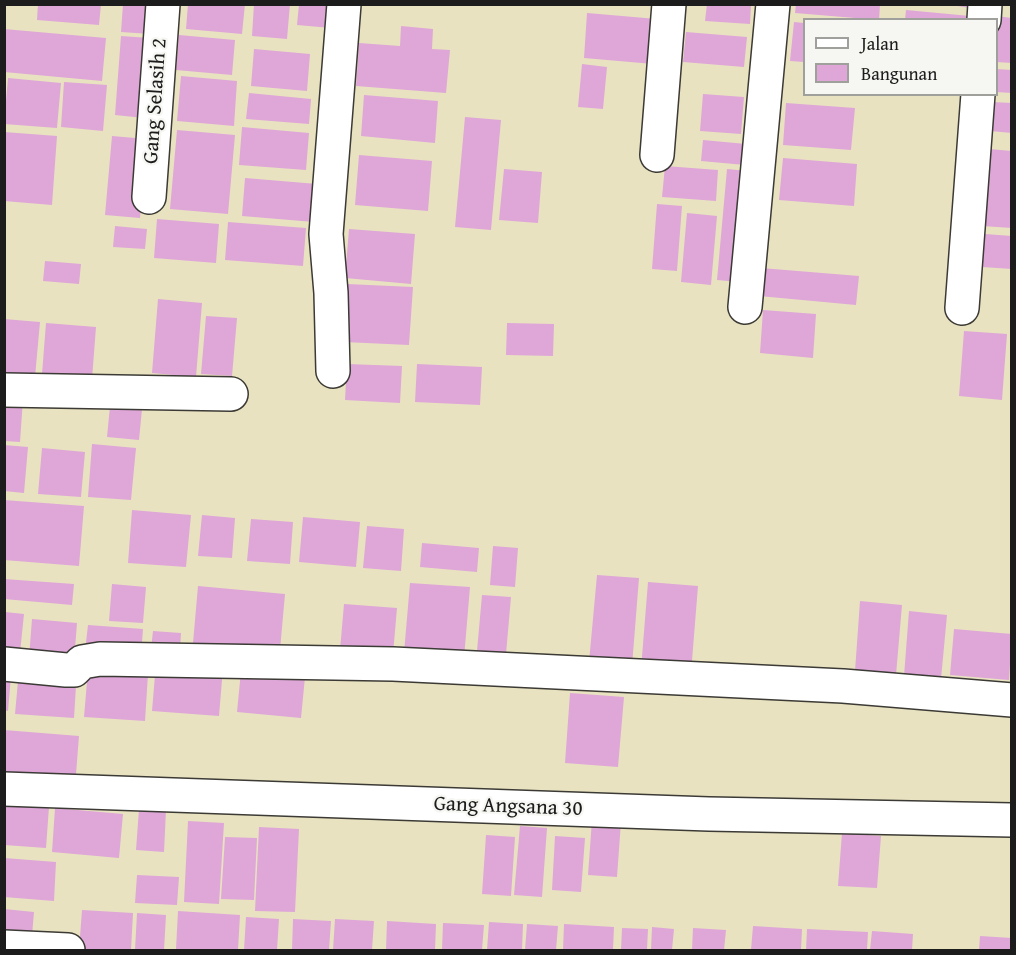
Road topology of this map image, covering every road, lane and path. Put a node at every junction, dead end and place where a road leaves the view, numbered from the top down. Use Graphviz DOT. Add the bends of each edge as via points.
graph roads {
  1 [pos="163,4"];
  2 [pos="344,4"];
  3 [pos="669,4"];
  4 [pos="773,4"];
  5 [pos="978,96"];
  6 [pos="657,155"];
  7 [pos="149,197"];
  8 [pos="745,307"];
  9 [pos="962,308"];
  10 [pos="333,371"];
  11 [pos="4,390"];
  12 [pos="231,393"];
  13 [pos="4,664"];
  14 [pos="1011,700"];
  15 [pos="4,789"];
  16 [pos="1011,820"];
  17 [pos="4,947"];
  18 [pos="68,951"];
  1 -- 7 [label="street, Gang Selasih 2"];
  2 -- 10 [label="street" via="326,234"];
  3 -- 6 [label="street"];
  4 -- 8 [label="street"];
  5 -- 9 [label="street"];
  11 -- 12 [label="street"];
  13 -- 14 [label="street" via="66,670 100,659 393,664 843,686"];
  15 -- 16 [label="street, Gang Angsana 30" via="709,814"];
  17 -- 18 [label="street"];
}
